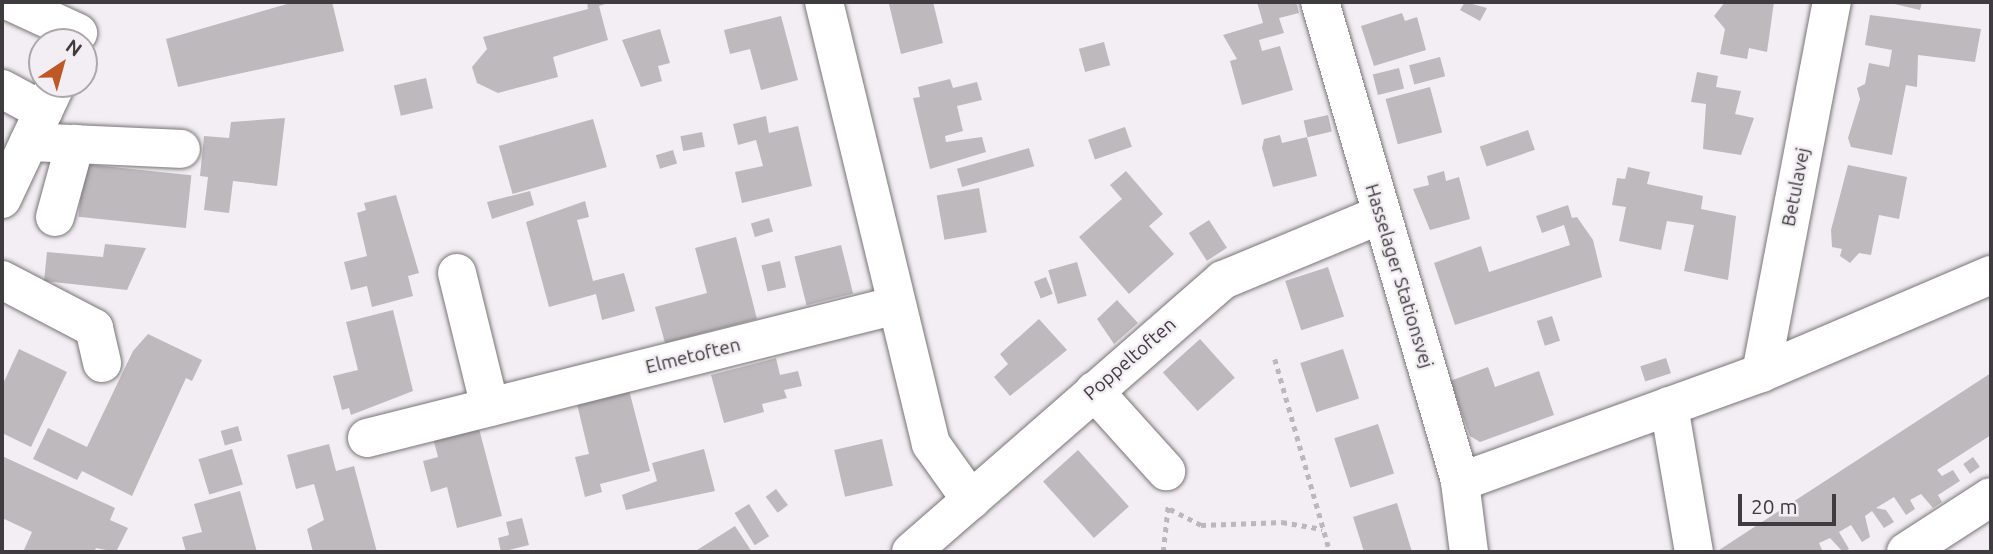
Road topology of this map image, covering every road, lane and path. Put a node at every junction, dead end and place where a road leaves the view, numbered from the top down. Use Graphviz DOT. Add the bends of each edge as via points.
graph roads {
  1 [pos="11,2"];
  2 [pos="824,2"];
  3 [pos="1320,2"];
  4 [pos="1832,2"];
  5 [pos="79,25"];
  6 [pos="2,79"];
  7 [pos="2,89"];
  8 [pos="43,112"];
  9 [pos="75,144"];
  10 [pos="181,149"];
  11 [pos="2,198"];
  12 [pos="1380,215"];
  13 [pos="55,217"];
  14 [pos="457,273"];
  15 [pos="1991,275"];
  16 [pos="2,280"];
  17 [pos="897,304"];
  18 [pos="1275,359"];
  19 [pos="102,363"];
  20 [pos="1761,373"];
  21 [pos="1094,391"];
  22 [pos="1669,406"];
  23 [pos="490,407"];
  24 [pos="367,438"];
  25 [pos="1166,471"];
  26 [pos="1460,482"];
  27 [pos="1991,497"];
  28 [pos="971,500"];
  29 [pos="1170,509"];
  30 [pos="1322,530"];
  31 [pos="914,551"];
  32 [pos="1330,552"];
  33 [pos="1469,552"];
  34 [pos="1694,552"];
  35 [pos="1906,552"];
  1 -- 5 [label="street"];
  2 -- 17 [label="street"];
  3 -- 12 [label="street, Hasselager Stationsvej"];
  4 -- 20 [label="street, Betulavej"];
  6 -- 7 [label="street"];
  7 -- 8 [label="street"];
  8 -- 9 [label="street"];
  8 -- 11 [label="street"];
  9 -- 10 [label="street"];
  9 -- 13 [label="street"];
  12 -- 21 [label="street, Poppeltoften" via="1223,280"];
  12 -- 26 [label="street, Hasselager Stationsvej"];
  14 -- 23 [label="street"];
  15 -- 20 [label="street"];
  16 -- 19 [label="street" via="94,328"];
  17 -- 23 [label="street, Elmetoften"];
  17 -- 28 [label="street" via="931,444"];
  18 -- 30 [label="path"];
  20 -- 22 [label="street"];
  21 -- 25 [label="street"];
  21 -- 28 [label="street, Poppeltoften"];
  22 -- 26 [label="street"];
  22 -- 34 [label="street"];
  23 -- 24 [label="street, Elmetoften"];
  26 -- 33 [label="street, Hasselager Stationsvej"];
  27 -- 35 [label="street"];
  28 -- 31 [label="street, Poppeltoften"];
  29 -- 30 [label="path" via="1201,525 1282,522"];
  30 -- 32 [label="path"];
}
